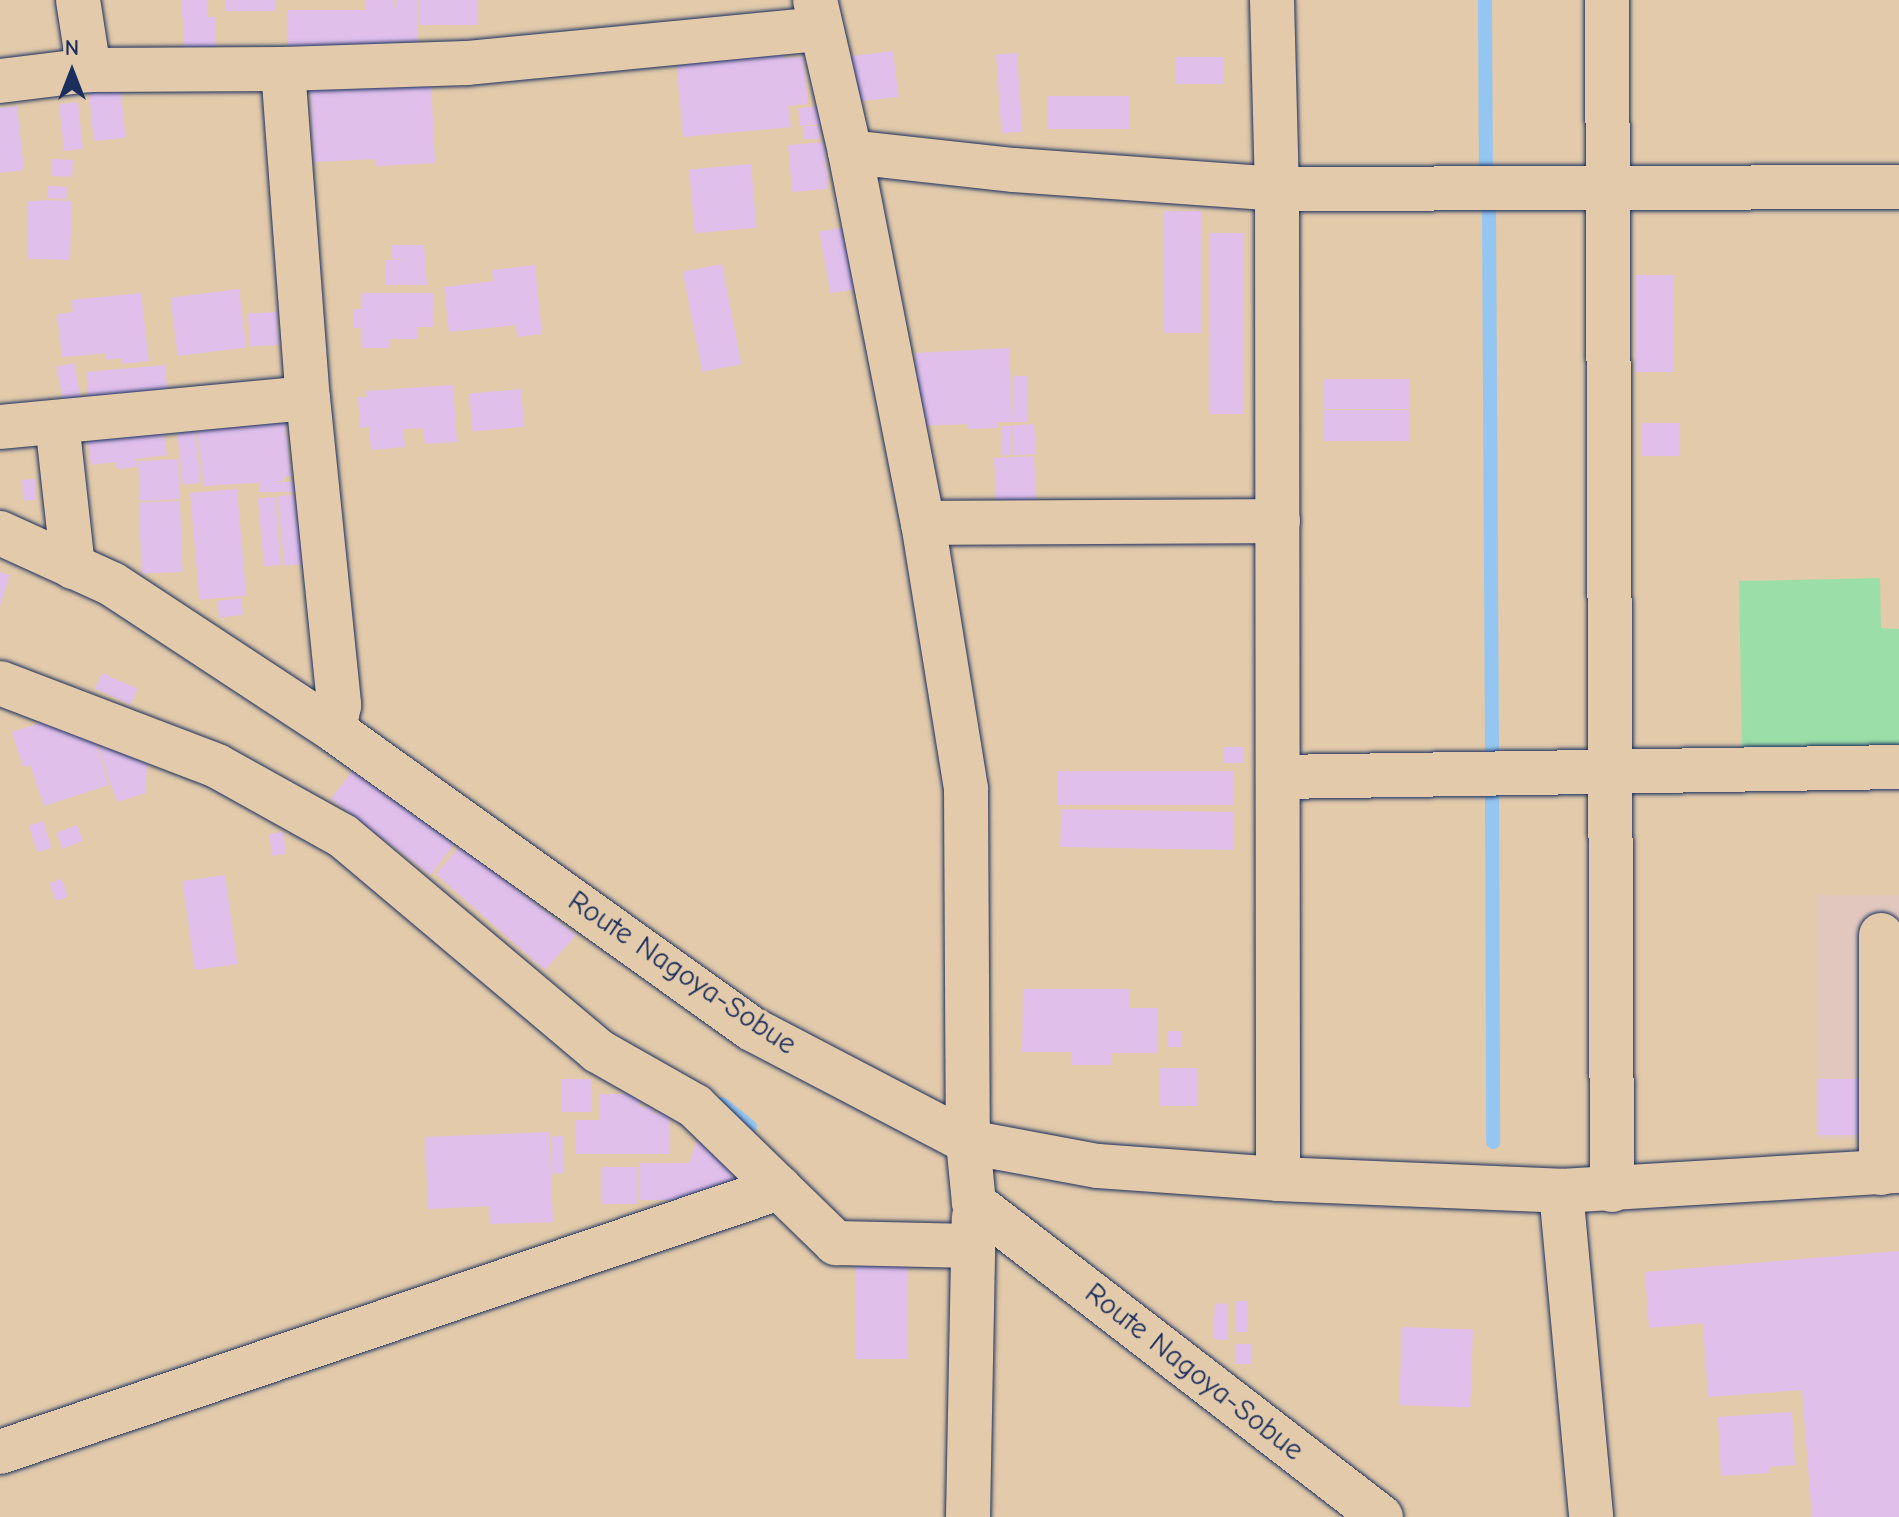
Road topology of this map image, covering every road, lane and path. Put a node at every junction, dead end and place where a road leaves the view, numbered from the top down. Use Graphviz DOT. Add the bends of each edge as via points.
graph roads {
  1 [pos="78,0"];
  2 [pos="1272,0"];
  3 [pos="1607,0"];
  4 [pos="817,14"];
  5 [pos="283,69"];
  6 [pos="89,70"];
  7 [pos="0,81"];
  8 [pos="850,152"];
  9 [pos="1899,187"];
  10 [pos="1608,188"];
  11 [pos="1277,189"];
  12 [pos="308,398"];
  13 [pos="57,422"];
  14 [pos="0,427"];
  15 [pos="1278,521"];
  16 [pos="923,523"];
  17 [pos="0,533"];
  18 [pos="73,567"];
  19 [pos="0,683"];
  20 [pos="334,730"];
  21 [pos="1899,767"];
  22 [pos="1611,771"];
  23 [pos="1278,777"];
  24 [pos="1881,935"];
  25 [pos="968,1142"];
  26 [pos="1890,1172"];
  27 [pos="1278,1179"];
  28 [pos="779,1188"];
  29 [pos="1612,1190"];
  30 [pos="1561,1191"];
  31 [pos="974,1203"];
  32 [pos="973,1246"];
  33 [pos="0,1452"];
  34 [pos="968,1517"];
  35 [pos="1381,1517"];
  36 [pos="1591,1517"];
  1 -- 6 [label="street"];
  2 -- 11 [label="street"];
  3 -- 10 [label="street"];
  4 -- 5 [label="street" via="467,63"];
  4 -- 8 [label="street"];
  5 -- 6 [label="street"];
  5 -- 12 [label="street"];
  6 -- 7 [label="street"];
  8 -- 11 [label="street"];
  8 -- 16 [label="street"];
  9 -- 10 [label="street"];
  10 -- 11 [label="street"];
  10 -- 22 [label="street"];
  11 -- 15 [label="street"];
  12 -- 13 [label="street"];
  12 -- 20 [label="street" via="339,705"];
  13 -- 14 [label="street"];
  13 -- 18 [label="street"];
  15 -- 16 [label="street"];
  15 -- 23 [label="street"];
  16 -- 25 [label="street" via="966,789"];
  17 -- 18 [label="street, Route Nagoya-Sobue"];
  18 -- 20 [label="street, Route Nagoya-Sobue" via="112,584"];
  19 -- 28 [label="street" via="217,766 343,836 598,1051 695,1106"];
  20 -- 25 [label="street, Route Nagoya-Sobue" via="752,1029"];
  21 -- 22 [label="street"];
  22 -- 23 [label="street"];
  22 -- 29 [label="street"];
  23 -- 27 [label="street"];
  24 -- 26 [label="street"];
  25 -- 27 [label="street, Route Nagoya-Sobue" via="1098,1166"];
  25 -- 31 [label="street"];
  26 -- 29 [label="street, Route Nagoya-Sobue"];
  27 -- 30 [label="street, Route Nagoya-Sobue"];
  28 -- 32 [label="street" via="836,1243"];
  28 -- 33 [label="street"];
  29 -- 30 [label="street, Route Nagoya-Sobue"];
  30 -- 36 [label="street"];
  31 -- 32 [label="street"];
  31 -- 35 [label="street, Route Nagoya-Sobue"];
  32 -- 34 [label="street"];
}
